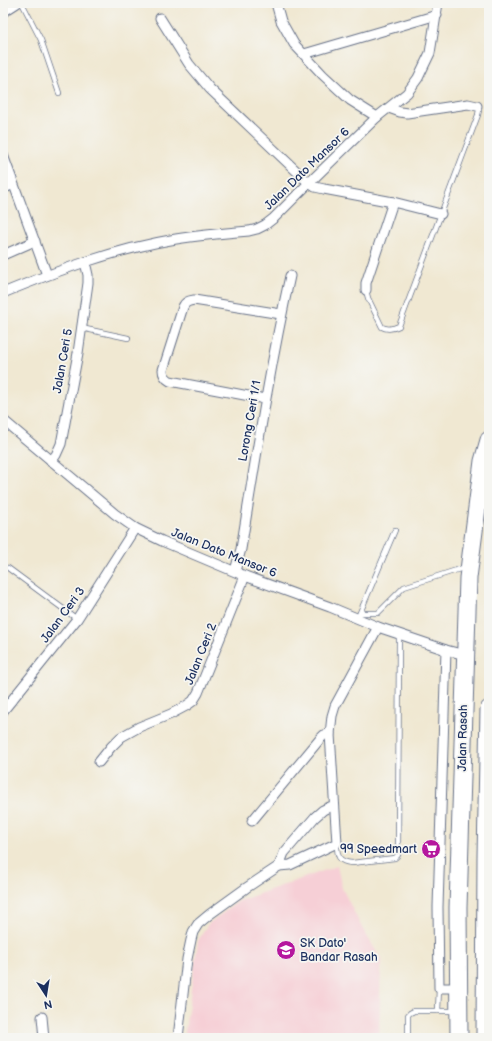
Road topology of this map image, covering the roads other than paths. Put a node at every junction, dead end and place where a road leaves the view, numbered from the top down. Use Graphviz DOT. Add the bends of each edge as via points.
graph roads {
  1 [pos="17,3"];
  2 [pos="22,3"];
  3 [pos="276,3"];
  4 [pos="438,3"];
  5 [pos="3,12"];
  6 [pos="436,15"];
  7 [pos="160,18"];
  8 [pos="304,54"];
  9 [pos="60,92"];
  10 [pos="477,106"];
  11 [pos="389,108"];
  12 [pos="377,117"];
  13 [pos="3,155"];
  14 [pos="309,183"];
  15 [pos="14,184"];
  16 [pos="3,189"];
  17 [pos="393,202"];
  18 [pos="441,214"];
  19 [pos="35,241"];
  20 [pos="3,254"];
  21 [pos="85,262"];
  22 [pos="47,274"];
  23 [pos="290,276"];
  24 [pos="366,290"];
  25 [pos="3,293"];
  26 [pos="281,314"];
  27 [pos="81,328"];
  28 [pos="128,338"];
  29 [pos="265,399"];
  30 [pos="3,420"];
  31 [pos="489,440"];
  32 [pos="51,461"];
  33 [pos="135,528"];
  34 [pos="395,530"];
  35 [pos="469,565"];
  36 [pos="8,568"];
  37 [pos="235,571"];
  38 [pos="244,576"];
  39 [pos="359,616"];
  40 [pos="77,619"];
  41 [pos="378,627"];
  42 [pos="399,635"];
  43 [pos="446,650"];
  44 [pos="465,655"];
  45 [pos="5,705"];
  46 [pos="489,709"];
  47 [pos="330,734"];
  48 [pos="99,762"];
  49 [pos="334,805"];
  50 [pos="252,821"];
  51 [pos="337,843"];
  52 [pos="279,866"];
  53 [pos="448,908"];
  54 [pos="439,988"];
  55 [pos="459,988"];
  56 [pos="438,1011"];
  57 [pos="458,1011"];
  58 [pos="42,1017"];
  59 [pos="44,1038"];
  60 [pos="178,1038"];
  61 [pos="411,1038"];
  62 [pos="459,1038"];
  63 [pos="485,1038"];
  1 -- 5 [label="street"];
  2 -- 9 [label="lane" via="41,40"];
  3 -- 8 [label="street" via="281,21 294,44"];
  4 -- 6 [label="street, Jalan Dato Mansor 6"];
  6 -- 8 [label="street"];
  6 -- 11 [label="street, Jalan Dato Mansor 6" via="430,52 418,78 407,93"];
  7 -- 14 [label="street" via="189,64 210,89"];
  8 -- 12 [label="street" via="350,100"];
  10 -- 11 [label="street" via="468,104 407,113"];
  10 -- 18 [label="lane" via="478,115"];
  11 -- 12 [label="street, Jalan Dato Mansor 6"];
  12 -- 14 [label="street, Jalan Dato Mansor 6"];
  13 -- 15 [label="street"];
  14 -- 17 [label="street" via="315,187"];
  14 -- 21 [label="street, Jalan Dato Mansor 6" via="274,218 257,229 176,239"];
  15 -- 16 [label="street"];
  15 -- 19 [label="street"];
  17 -- 18 [label="street"];
  17 -- 24 [label="street" via="366,283"];
  18 -- 24 [label="lane" via="399,326 392,329 382,327"];
  19 -- 20 [label="street"];
  19 -- 22 [label="street"];
  21 -- 22 [label="street, Jalan Dato Mansor 6"];
  21 -- 27 [label="street, Jalan Ceri 5" via="88,283"];
  22 -- 25 [label="street, Jalan Dato Mansor 6"];
  23 -- 26 [label="street, Lorong Ceri 1/1"];
  26 -- 29 [label="street, Lorong Ceri 1/1"];
  26 -- 29 [label="street" via="194,300 187,302 184,304 163,370 164,377 170,381"];
  27 -- 28 [label="lane"];
  27 -- 32 [label="street, Jalan Ceri 5" via="61,444"];
  29 -- 37 [label="street, Lorong Ceri 1/1"];
  30 -- 32 [label="street, Jalan Dato Mansor 6"];
  31 -- 35 [label="highway, Jalan Rasah" via="483,461"];
  32 -- 33 [label="street, Jalan Dato Mansor 6"];
  33 -- 37 [label="street, Jalan Dato Mansor 6"];
  33 -- 40 [label="street, Jalan Ceri 3"];
  34 -- 39 [label="lane"];
  35 -- 39 [label="lane" via="404,587 378,613"];
  35 -- 44 [label="highway, Jalan Rasah"];
  36 -- 40 [label="lane"];
  37 -- 38 [label="street, Jalan Dato Mansor 6"];
  38 -- 39 [label="street, Jalan Dato Mansor 6"];
  38 -- 48 [label="street, Jalan Ceri 2" via="193,701 121,737"];
  39 -- 41 [label="street, Jalan Dato Mansor 6"];
  40 -- 45 [label="street, Jalan Ceri 3"];
  41 -- 42 [label="street, Jalan Dato Mansor 6"];
  41 -- 47 [label="street" via="335,706"];
  42 -- 43 [label="street, Jalan Dato Mansor 6"];
  42 -- 51 [label="lane" via="398,855 394,858 347,863 337,854"];
  43 -- 44 [label="street, Jalan Dato Mansor 6"];
  43 -- 53 [label="street"];
  44 -- 53 [label="highway, Jalan Rasah"];
  46 -- 63 [label="highway, Jalan Rasah"];
  47 -- 49 [label="street"];
  47 -- 50 [label="street" via="320,739"];
  49 -- 51 [label="street"];
  49 -- 52 [label="street" via="323,810 315,818 284,853"];
  51 -- 52 [label="street" via="290,865"];
  52 -- 60 [label="street" via="210,914 193,932 187,959"];
  53 -- 54 [label="street"];
  53 -- 55 [label="highway, Jalan Rasah"];
  54 -- 55 [label="street"];
  54 -- 56 [label="lane"];
  55 -- 57 [label="highway, Jalan Rasah"];
  56 -- 57 [label="lane"];
  56 -- 61 [label="lane" via="414,1011 408,1015 408,1035"];
  57 -- 62 [label="highway, Jalan Rasah"];
  58 -- 59 [label="street"];
}
